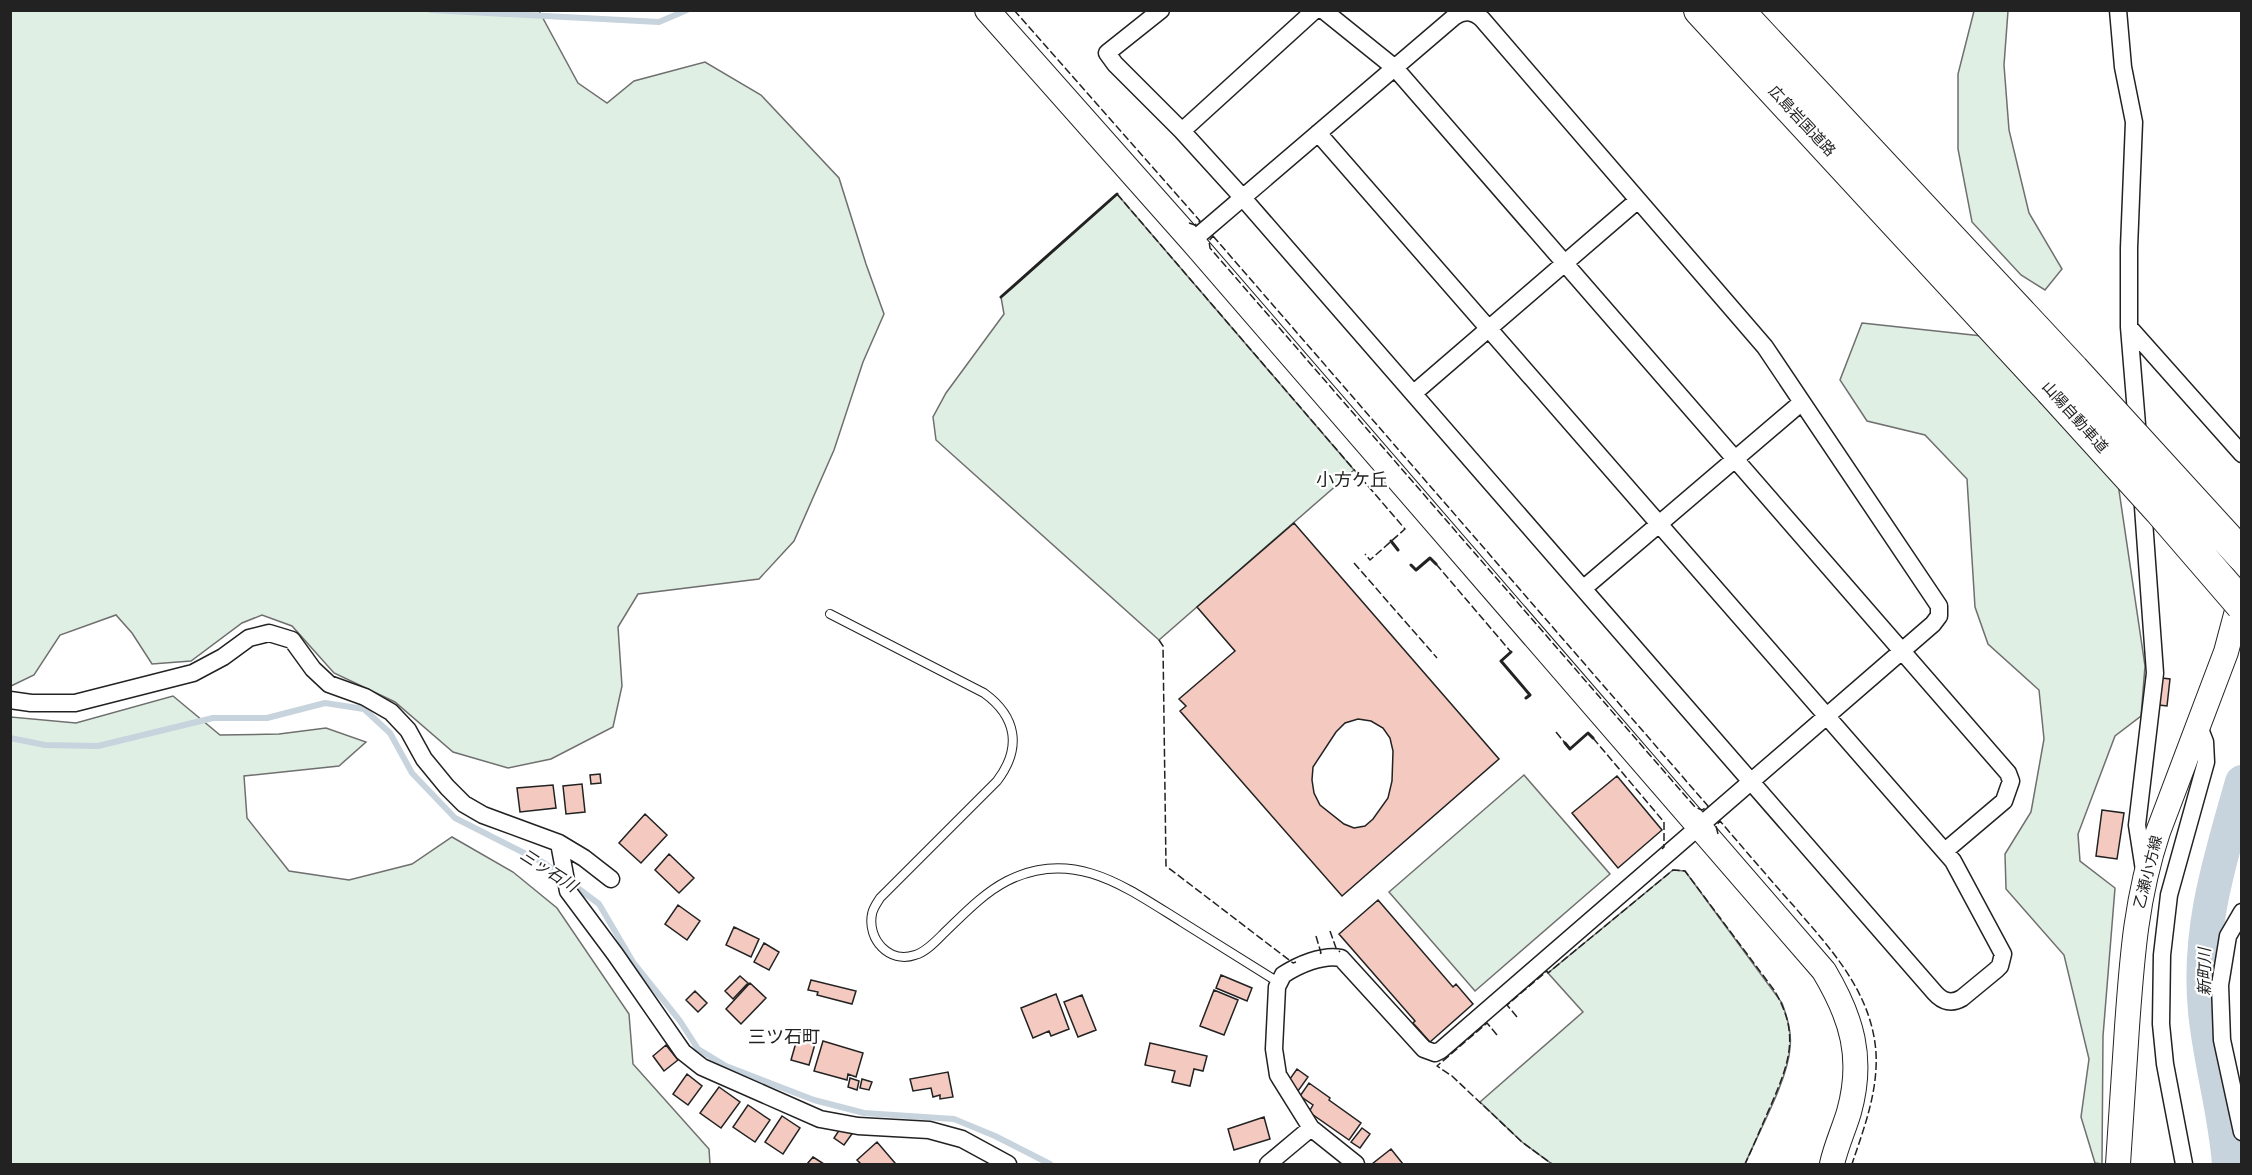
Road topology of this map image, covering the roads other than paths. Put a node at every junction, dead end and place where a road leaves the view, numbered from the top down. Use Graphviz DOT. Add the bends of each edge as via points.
graph roads {
  1 [pos="987,10"];
  2 [pos="1161,10"];
  3 [pos="1315,10"];
  4 [pos="1323,10"];
  5 [pos="1700,10"];
  6 [pos="1737,10"];
  7 [pos="2118,10"];
  8 [pos="1395,68"];
  9 [pos="1182,131"];
  10 [pos="1318,133"];
  11 [pos="1243,198"];
  12 [pos="1638,200"];
  13 [pos="1924,226"];
  14 [pos="1192,241"];
  15 [pos="1565,263"];
  16 [pos="2129,327"];
  17 [pos="1489,329"];
  18 [pos="1414,393"];
  19 [pos="1802,402"];
  20 [pos="2241,454"];
  21 [pos="1735,459"];
  22 [pos="1659,524"];
  23 [pos="2241,555"];
  24 [pos="1584,588"];
  25 [pos="2241,592"];
  26 [pos="2241,605"];
  27 [pos="830,614"];
  28 [pos="1902,651"];
  29 [pos="10,700"];
  30 [pos="1827,716"];
  31 [pos="2198,724"];
  32 [pos="1751,782"];
  33 [pos="1699,827"];
  34 [pos="559,847"];
  35 [pos="1945,851"];
  36 [pos="2145,877"];
  37 [pos="611,879"];
  38 [pos="2241,912"];
  39 [pos="1278,982"];
  40 [pos="1311,1128"];
  41 [pos="2241,1132"];
  42 [pos="1008,1164"];
  43 [pos="1268,1164"];
  44 [pos="1356,1164"];
  45 [pos="1832,1164"];
  46 [pos="2118,1164"];
  47 [pos="2184,1164"];
  1 -- 14 [label="street"];
  2 -- 9 [label="street" via="1107,53"];
  3 -- 9 [label="street"];
  4 -- 8 [label="street"];
  5 -- 13 [label="highway, 広島岩国道路"];
  6 -- 13 [label="highway, 広島岩国道路"];
  7 -- 16 [label="street" via="2133,122"];
  8 -- 10 [label="street"];
  8 -- 12 [label="street" via="1457,14 1477,14"];
  8 -- 15 [label="street"];
  9 -- 11 [label="street"];
  10 -- 11 [label="street"];
  10 -- 17 [label="street"];
  11 -- 14 [label="street"];
  11 -- 18 [label="street"];
  12 -- 15 [label="street"];
  12 -- 19 [label="street" via="1765,347"];
  13 -- 23 [label="highway, 山陽自動車道, bridge" via="2081,379"];
  13 -- 26 [label="highway, 山陽自動車道, bridge" via="1958,291 2160,510"];
  14 -- 33 [label="street"];
  15 -- 17 [label="street"];
  15 -- 21 [label="street"];
  16 -- 20 [label="street"];
  16 -- 36 [label="street" via="2156,673 2137,825"];
  17 -- 18 [label="street"];
  17 -- 22 [label="street"];
  18 -- 24 [label="street"];
  19 -- 21 [label="street"];
  19 -- 28 [label="street" via="1939,606 1935,622"];
  21 -- 22 [label="street"];
  21 -- 28 [label="street"];
  22 -- 24 [label="street"];
  22 -- 30 [label="street"];
  24 -- 32 [label="street"];
  25 -- 31 [label="street, 乙瀬小方線" via="2226,652"];
  27 -- 39 [label="lane" via="984,693 996,702 1011,726 1012,748 1006,769 997,781 880,898 872,911 875,940 886,951 900,957 928,948 978,901 1007,881 1041,870 1075,869 1093,872 1124,886"];
  28 -- 30 [label="street"];
  28 -- 35 [label="street" via="2011,778 2004,801"];
  29 -- 34 [label="street" via="75,703 182,676 223,657 249,638 269,633 292,640 329,684 391,712 408,730 424,759 464,804"];
  30 -- 32 [label="street"];
  30 -- 35 [label="street"];
  31 -- 36 [label="street, 乙瀬小方線"];
  31 -- 47 [label="street" via="2205,741 2206,762 2169,896 2162,956 2165,1064"];
  32 -- 33 [label="street"];
  32 -- 35 [label="street" via="1935,993 1951,1002 1962,998 1996,970 2002,954 1959,870"];
  33 -- 39 [label="street" via="1435,1053 1424,1049 1341,958 1323,958 1289,971"];
  33 -- 45 [label="street" via="1824,971 1839,997 1856,1054 1855,1084"];
  34 -- 37 [label="street" via="584,858"];
  34 -- 42 [label="street" via="568,891 683,1052 702,1066 820,1119 858,1126 929,1130 962,1139"];
  36 -- 46 [label="street, 乙瀬小方線" via="2132,956"];
  38 -- 41 [label="street" via="2228,936 2220,985 2222,1040"];
  39 -- 40 [label="street" via="1275,1062 1284,1086"];
  40 -- 43 [label="street"];
  40 -- 44 [label="street"];
}
